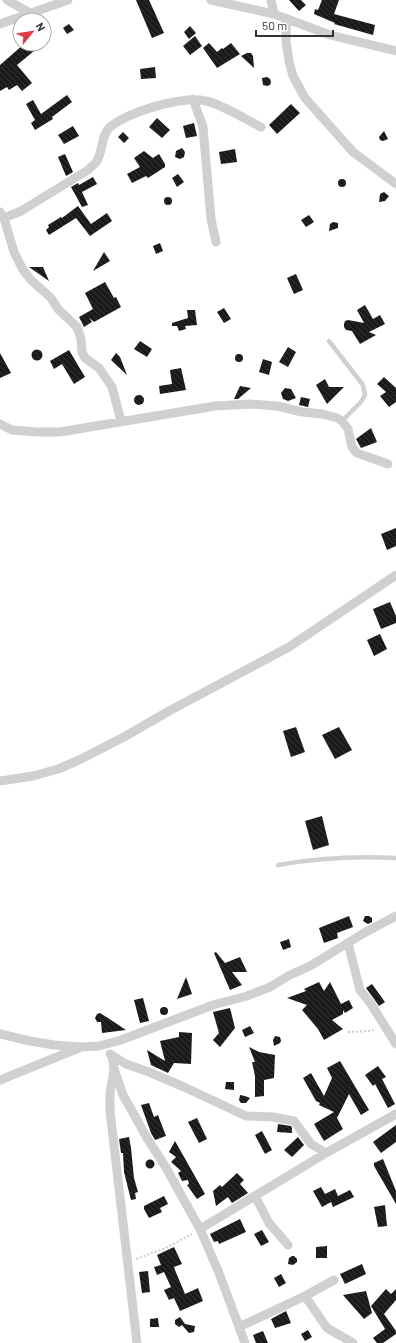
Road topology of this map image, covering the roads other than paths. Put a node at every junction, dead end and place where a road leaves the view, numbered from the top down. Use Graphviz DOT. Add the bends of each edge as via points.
graph roads {
  1 [pos="7,0"];
  2 [pos="68,0"];
  3 [pos="211,0"];
  4 [pos="271,0"];
  5 [pos="27,12"];
  6 [pos="35,12"];
  7 [pos="274,14"];
  8 [pos="286,19"];
  9 [pos="12,20"];
  10 [pos="0,24"];
  11 [pos="396,51"];
  12 [pos="193,98"];
  13 [pos="261,127"];
  14 [pos="396,184"];
  15 [pos="2,215"];
  16 [pos="216,242"];
  17 [pos="329,341"];
  18 [pos="121,421"];
  19 [pos="342,421"];
  20 [pos="0,424"];
  21 [pos="388,464"];
  22 [pos="396,575"];
  23 [pos="0,781"];
  24 [pos="396,858"];
  25 [pos="278,865"];
  26 [pos="396,916"];
  27 [pos="348,944"];
  28 [pos="0,1034"];
  29 [pos="396,1044"];
  30 [pos="99,1046"];
  31 [pos="80,1047"];
  32 [pos="112,1056"];
  33 [pos="114,1069"];
  34 [pos="0,1080"];
  35 [pos="395,1118"];
  36 [pos="326,1153"];
  37 [pos="254,1196"];
  38 [pos="200,1229"];
  39 [pos="288,1245"];
  40 [pos="334,1280"];
  41 [pos="305,1296"];
  42 [pos="239,1327"];
  43 [pos="137,1343"];
  44 [pos="245,1343"];
  45 [pos="353,1343"];
  1 -- 5 [label="street"];
  2 -- 6 [label="street"];
  3 -- 7 [label="street"];
  4 -- 7 [label="street"];
  7 -- 8 [label="street"];
  8 -- 11 [label="street" via="330,35"];
  8 -- 14 [label="street" via="289,61 293,76 305,98 353,152"];
  9 -- 10 [label="street"];
  12 -- 13 [label="street" via="207,101"];
  12 -- 15 [label="street" via="156,106 109,128 97,162 88,170 21,211"];
  12 -- 16 [label="street" via="203,127 211,219"];
  15 -- 18 [label="street" via="23,270 77,327 85,358 99,368 112,387"];
  17 -- 19 [label="lane" via="363,385 365,395"];
  18 -- 19 [label="street" via="215,406 250,404 323,414"];
  18 -- 20 [label="street" via="60,432 12,430"];
  19 -- 21 [label="street" via="348,429 352,447 357,453"];
  22 -- 23 [label="street" via="290,647 124,737 58,769"];
  24 -- 25 [label="lane" via="355,856"];
  26 -- 27 [label="street"];
  27 -- 29 [label="street" via="360,990"];
  27 -- 30 [label="street" via="270,987"];
  28 -- 31 [label="street" via="30,1041"];
  30 -- 31 [label="street"];
  30 -- 32 [label="street"];
  31 -- 34 [label="street"];
  32 -- 33 [label="street"];
  32 -- 36 [label="street" via="246,1116 294,1121 311,1144"];
  33 -- 38 [label="street" via="123,1095"];
  33 -- 43 [label="street" via="110,1111"];
  35 -- 36 [label="street"];
  36 -- 37 [label="street"];
  37 -- 38 [label="street"];
  37 -- 39 [label="street" via="269,1224"];
  38 -- 42 [label="street"];
  40 -- 41 [label="street"];
  41 -- 42 [label="street"];
  41 -- 45 [label="street" via="327,1328"];
  42 -- 44 [label="street"];
}
